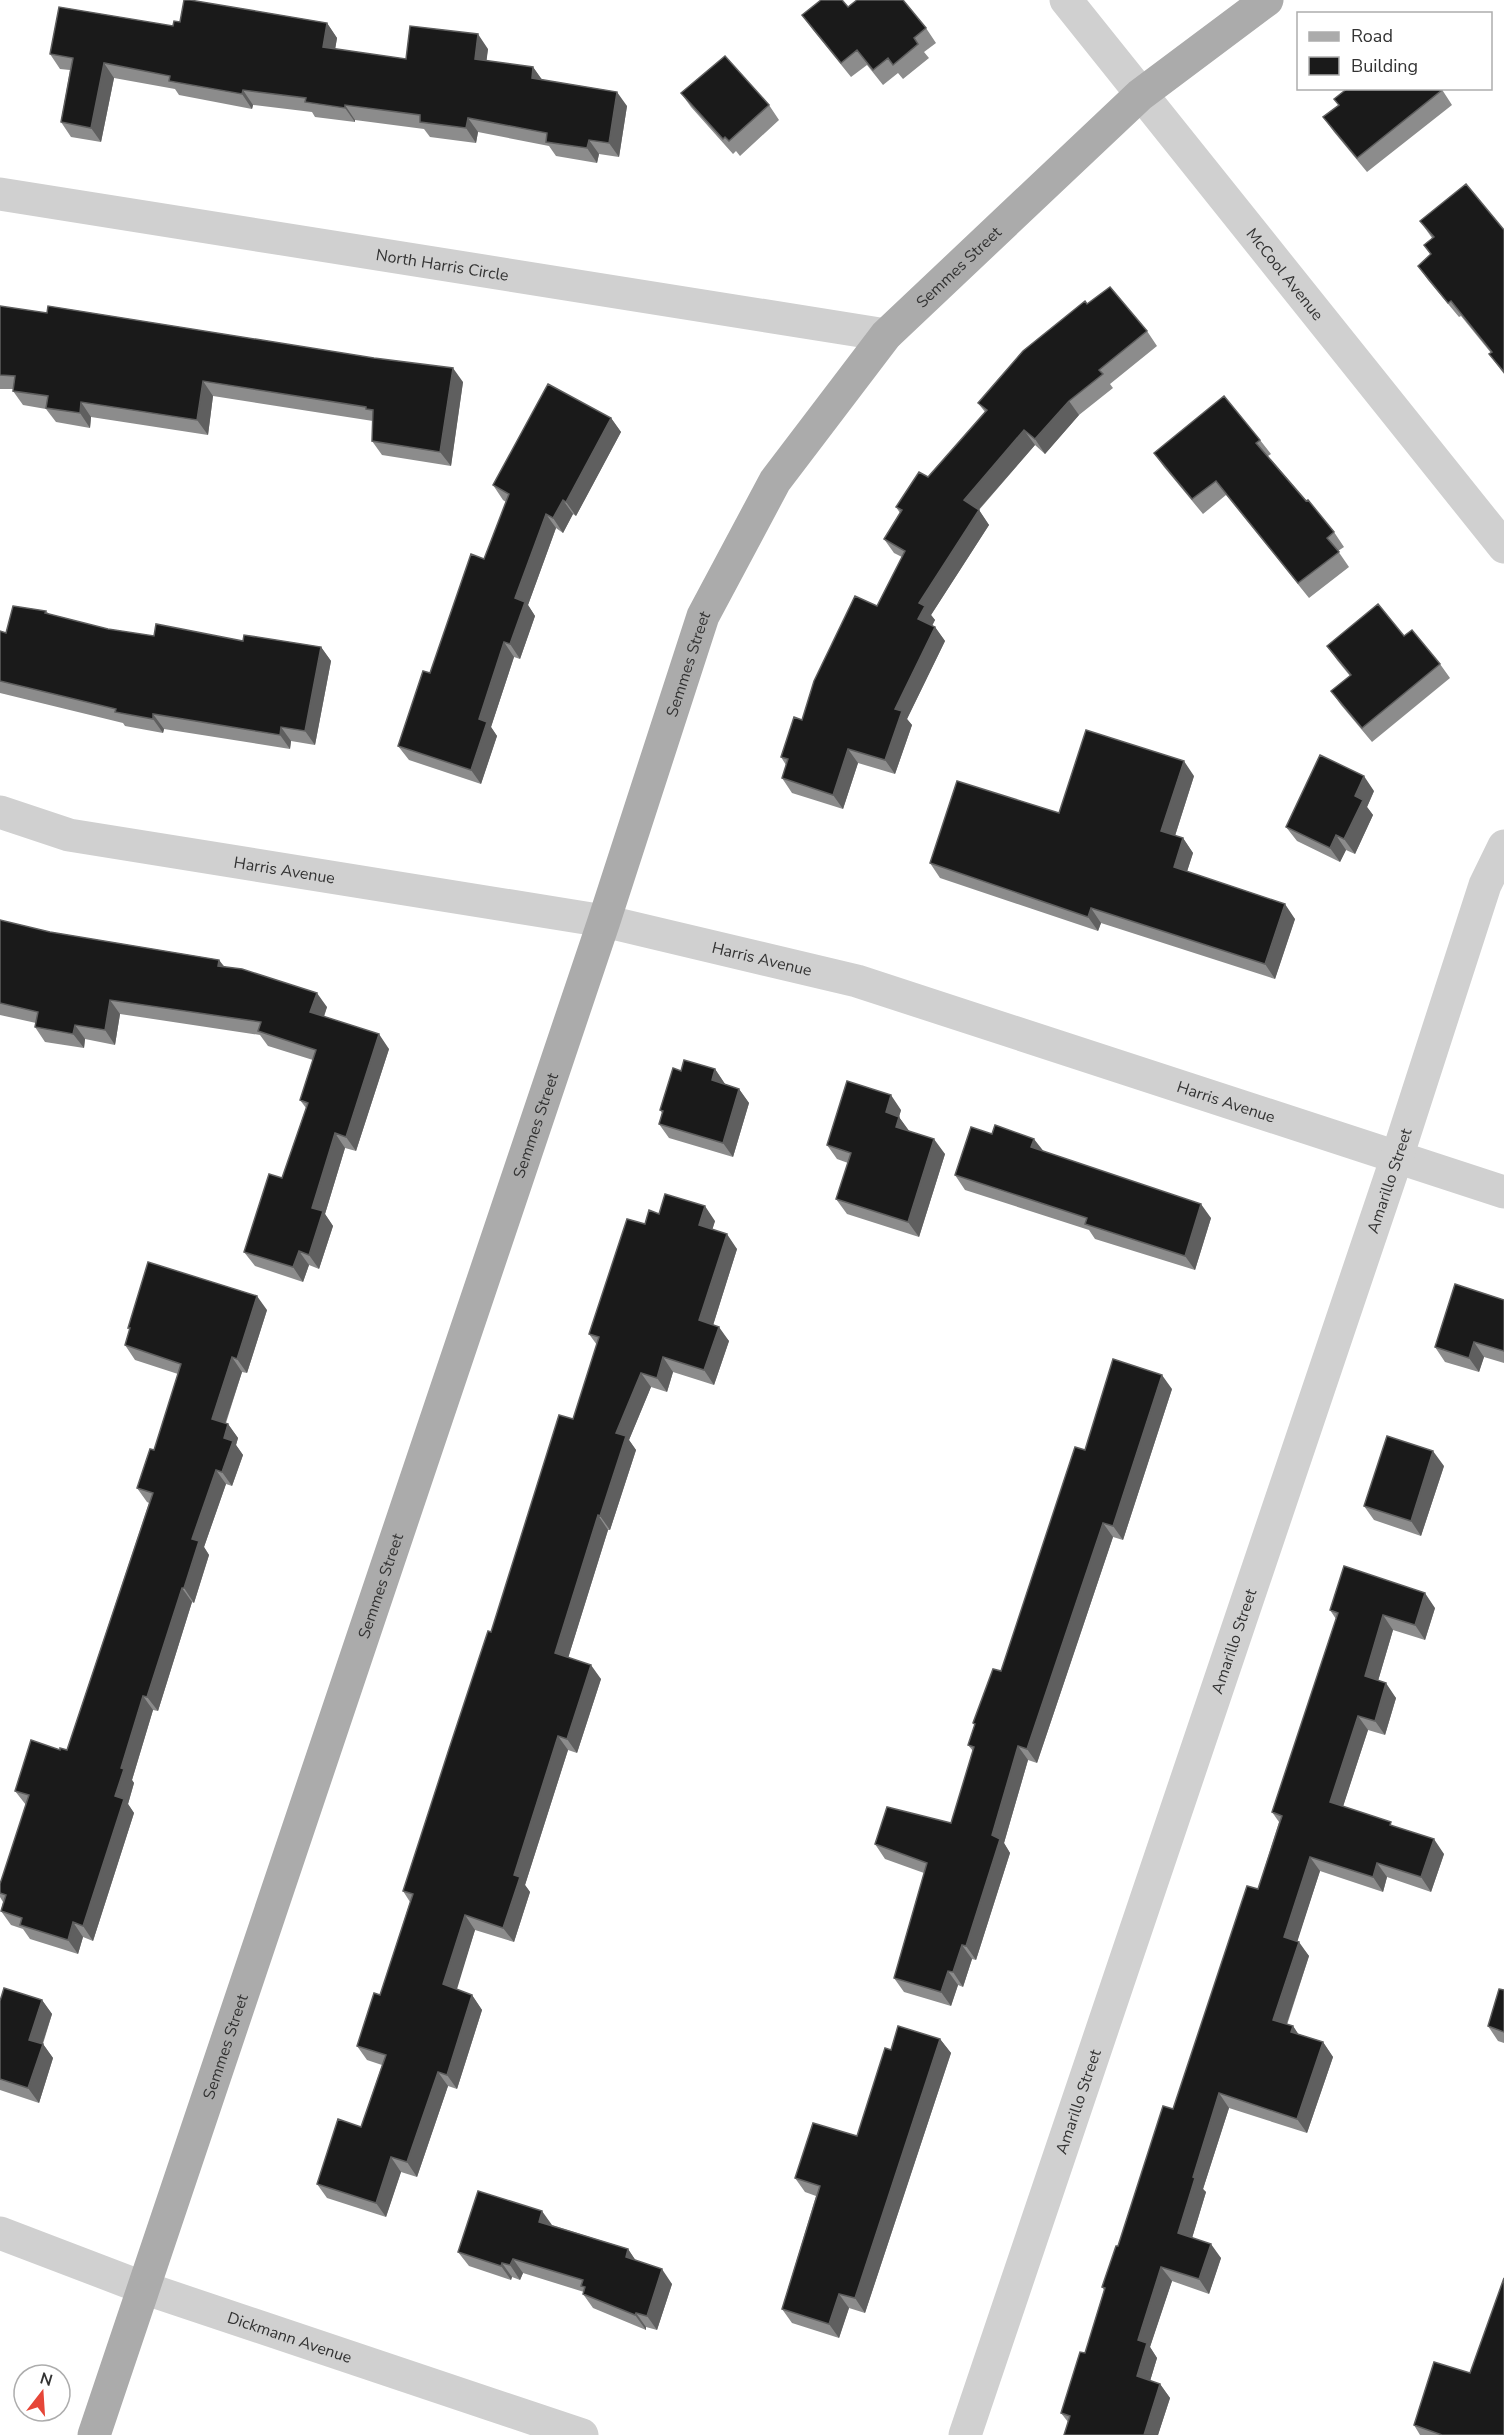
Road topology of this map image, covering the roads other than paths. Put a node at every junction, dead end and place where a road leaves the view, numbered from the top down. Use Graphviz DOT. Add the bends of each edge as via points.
graph roads {
  1 [pos="1066,0"];
  2 [pos="1267,0"];
  3 [pos="1140,95"];
  4 [pos="0,194"];
  5 [pos="886,335"];
  6 [pos="1504,548"];
  7 [pos="0,812"];
  8 [pos="1504,846"];
  9 [pos="604,921"];
  10 [pos="1397,1156"];
  11 [pos="1504,1192"];
  12 [pos="0,2233"];
  13 [pos="144,2288"];
  14 [pos="94,2435"];
  15 [pos="582,2435"];
  16 [pos="965,2435"];
  1 -- 3 [label="street, McCool Avenue"];
  2 -- 3 [label="main road, Semmes Street"];
  3 -- 5 [label="main road, Semmes Street"];
  3 -- 6 [label="street, McCool Avenue"];
  4 -- 5 [label="street, North Harris Circle"];
  5 -- 9 [label="main road, Semmes Street" via="775,481 703,616"];
  7 -- 9 [label="street, Harris Avenue" via="69,835"];
  8 -- 10 [label="street, Amarillo Street" via="1485,885"];
  9 -- 10 [label="street, Harris Avenue" via="857,981"];
  9 -- 13 [label="main road, Semmes Street"];
  10 -- 11 [label="street, Harris Avenue"];
  10 -- 16 [label="street, Amarillo Street"];
  12 -- 13 [label="street, Dickmann Avenue"];
  13 -- 14 [label="main road, Semmes Street"];
  13 -- 15 [label="street, Dickmann Avenue"];
}
